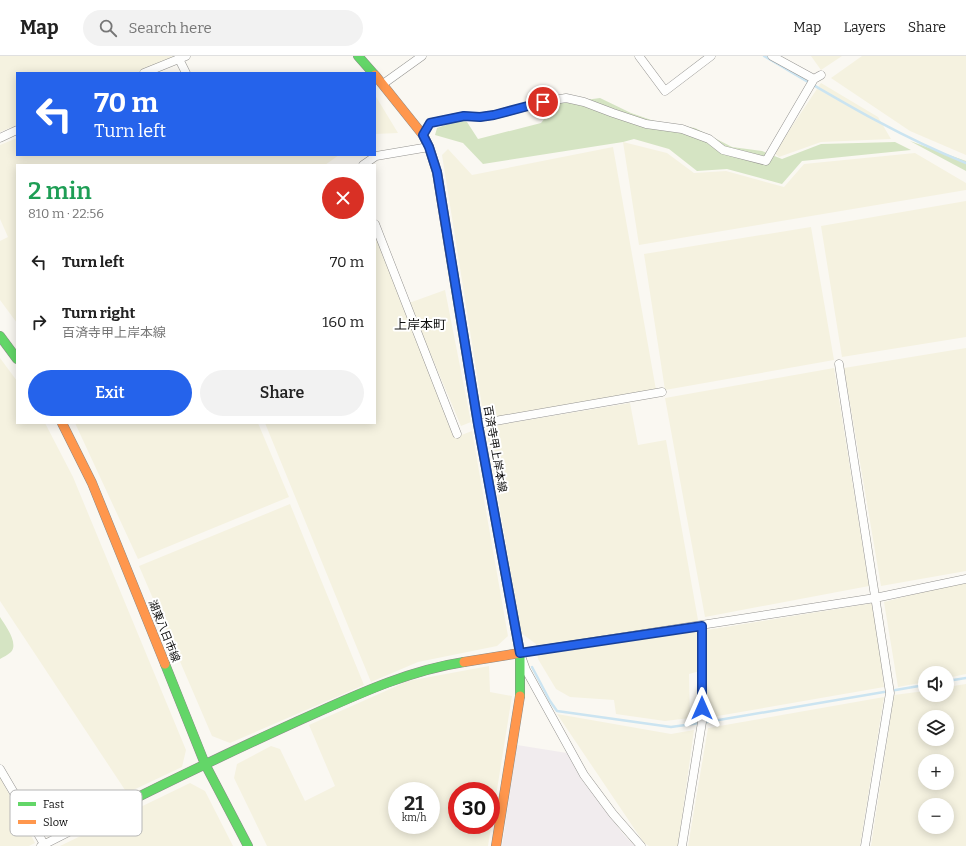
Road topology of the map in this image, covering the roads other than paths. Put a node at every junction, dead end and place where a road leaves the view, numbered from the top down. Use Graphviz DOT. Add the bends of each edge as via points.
graph roads {
  1 [pos="358,56"];
  2 [pos="422,56"];
  3 [pos="639,56"];
  4 [pos="711,56"];
  5 [pos="772,56"];
  6 [pos="183,57"];
  7 [pos="146,72"];
  8 [pos="186,72"];
  9 [pos="372,72"];
  10 [pos="376,76"];
  11 [pos="383,84"];
  12 [pos="16,130"];
  13 [pos="423,135"];
  14 [pos="0,138"];
  15 [pos="429,147"];
  16 [pos="376,156"];
  17 [pos="376,156"];
  18 [pos="364,164"];
  19 [pos="376,227"];
  20 [pos="0,336"];
  21 [pos="16,358"];
  22 [pos="838,364"];
  23 [pos="662,392"];
  24 [pos="62,424"];
  25 [pos="478,424"];
  26 [pos="457,434"];
  27 [pos="966,579"];
  28 [pos="876,598"];
  29 [pos="702,626"];
  30 [pos="520,653"];
  31 [pos="205,764"];
  32 [pos="0,769"];
  33 [pos="12,790"];
  34 [pos="142,795"];
  35 [pos="37,836"];
  36 [pos="60,836"];
  37 [pos="42,845"];
  38 [pos="248,846"];
  39 [pos="496,846"];
  40 [pos="641,846"];
  41 [pos="682,846"];
  42 [pos="865,846"];
  1 -- 9 [label="main road, 百済寺甲上岸本線"];
  2 -- 11 [label="street"];
  3 -- 4 [label="street" via="665,91"];
  5 -- 13 [label="street" via="818,77 766,161 723,150 709,139 682,129 646,124 566,98 494,115 464,116 430,123"];
  6 -- 7 [label="street"];
  6 -- 8 [label="street"];
  10 -- 11 [label="main road, 百済寺甲上岸本線"];
  11 -- 13 [label="main road, 百済寺甲上岸本線"];
  12 -- 14 [label="street"];
  13 -- 15 [label="main road, 百済寺甲上岸本線"];
  15 -- 17 [label="street"];
  15 -- 25 [label="main road, 百済寺甲上岸本線" via="437,172"];
  16 -- 18 [label="street"];
  19 -- 26 [label="street"];
  20 -- 21 [label="main road"];
  22 -- 28 [label="street"];
  23 -- 25 [label="street"];
  24 -- 31 [label="main road, 湖東八日市線" via="92,483"];
  25 -- 30 [label="main road, 百済寺甲上岸本線"];
  27 -- 28 [label="street"];
  28 -- 29 [label="street"];
  28 -- 42 [label="street" via="890,693"];
  29 -- 30 [label="street"];
  29 -- 41 [label="street" via="702,722"];
  30 -- 31 [label="main road" via="449,664 408,674 369,689"];
  30 -- 39 [label="main road, 百済寺甲上岸本線" via="520,701"];
  30 -- 40 [label="street" via="526,670 584,775"];
  31 -- 34 [label="main road"];
  31 -- 38 [label="main road, 湖東八日市線"];
  32 -- 33 [label="street"];
  35 -- 37 [label="street"];
  36 -- 37 [label="street"];
}
